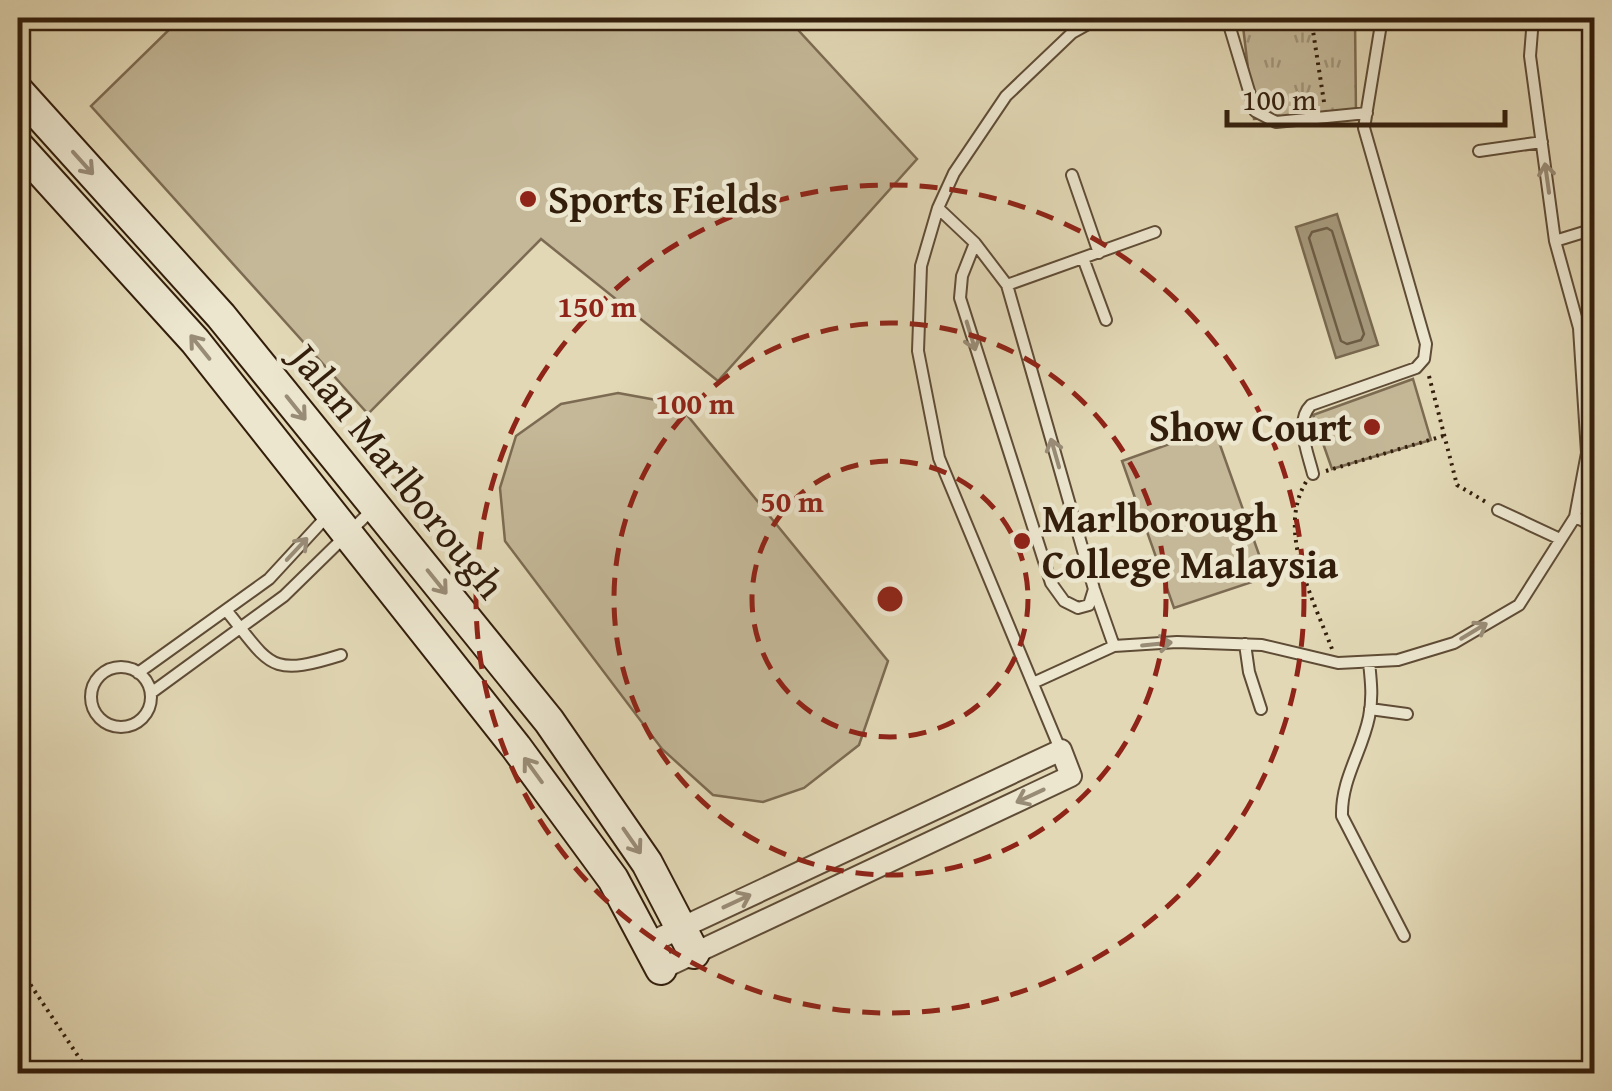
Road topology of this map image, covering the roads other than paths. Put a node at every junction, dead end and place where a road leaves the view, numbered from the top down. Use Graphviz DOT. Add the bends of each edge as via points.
graph roads {
  1 [pos="1082,18"];
  2 [pos="1099,18"];
  3 [pos="1226,18"];
  4 [pos="1382,18"];
  5 [pos="1533,18"];
  6 [pos="1072,33"];
  7 [pos="18,91"];
  8 [pos="1366,113"];
  9 [pos="1542,142"];
  10 [pos="18,146"];
  11 [pos="1479,151"];
  12 [pos="1072,175"];
  13 [pos="938,208"];
  14 [pos="1594,229"];
  15 [pos="1155,232"];
  16 [pos="1555,241"];
  17 [pos="975,243"];
  18 [pos="1098,252"];
  19 [pos="1083,258"];
  20 [pos="1007,285"];
  21 [pos="1106,320"];
  22 [pos="1313,474"];
  23 [pos="375,506"];
  24 [pos="1498,510"];
  25 [pos="1574,517"];
  26 [pos="339,523"];
  27 [pos="1594,526"];
  28 [pos="1560,539"];
  29 [pos="260,585"];
  30 [pos="1094,589"];
  31 [pos="273,604"];
  32 [pos="226,610"];
  33 [pos="240,628"];
  34 [pos="1246,644"];
  35 [pos="1114,646"];
  36 [pos="163,655"];
  37 [pos="341,655"];
  38 [pos="1369,662"];
  39 [pos="138,672"];
  40 [pos="176,675"];
  41 [pos="1033,684"];
  42 [pos="151,694"];
  43 [pos="1260,708"];
  44 [pos="1370,709"];
  45 [pos="1407,714"];
  46 [pos="1060,750"];
  47 [pos="1404,936"];
  48 [pos="687,940"];
  49 [pos="655,956"];
  1 -- 6 [label="lane"];
  2 -- 6 [label="lane"];
  3 -- 8 [label="lane" via="1255,111 1276,122"];
  4 -- 8 [label="lane"];
  5 -- 9 [label="lane" via="1530,56"];
  6 -- 13 [label="lane" via="1006,96"];
  7 -- 23 [label="street, Jalan Marlborough, one-way" via="221,316"];
  8 -- 22 [label="lane" via="1364,128 1426,344 1424,359 1416,368 1304,412"];
  9 -- 11 [label="lane"];
  16 -- 9 [label="lane, one-way"];
  26 -- 10 [label="street, Jalan Marlborough, one-way" via="195,341"];
  12 -- 18 [label="lane"];
  13 -- 17 [label="lane"];
  13 -- 41 [label="lane" via="920,266 921,374 939,458"];
  14 -- 16 [label="lane"];
  15 -- 18 [label="lane"];
  16 -- 25 [label="lane" via="1579,328 1587,453"];
  17 -- 20 [label="lane"];
  17 -- 30 [label="lane, one-way" via="960,298 1051,583 1078,608 1089,605"];
  18 -- 19 [label="lane"];
  19 -- 20 [label="lane"];
  19 -- 21 [label="lane"];
  30 -- 20 [label="lane, one-way"];
  23 -- 26 [label="lane"];
  23 -- 48 [label="street, Jalan Marlborough, one-way" via="549,720 647,863"];
  24 -- 28 [label="lane"];
  25 -- 27 [label="lane"];
  25 -- 28 [label="lane"];
  29 -- 26 [label="lane, one-way"];
  26 -- 31 [label="lane"];
  49 -- 26 [label="street, Jalan Marlborough, one-way" via="612,879 516,746"];
  38 -- 28 [label="lane, one-way" via="1454,643 1519,605"];
  29 -- 31 [label="lane"];
  29 -- 32 [label="lane"];
  30 -- 35 [label="lane"];
  31 -- 33 [label="lane"];
  32 -- 33 [label="lane"];
  32 -- 36 [label="lane"];
  33 -- 37 [label="lane" via="266,660 284,668"];
  33 -- 40 [label="lane"];
  35 -- 34 [label="lane, one-way"];
  34 -- 38 [label="lane" via="1338,663"];
  34 -- 43 [label="lane"];
  35 -- 41 [label="lane"];
  36 -- 39 [label="lane"];
  36 -- 40 [label="lane"];
  38 -- 44 [label="lane"];
  39 -- 42 [label="lane"];
  39 -- 42 [label="lane" via="116,668 98,678 91,697 98,716 113,727 132,726 147,714"];
  40 -- 42 [label="lane"];
  41 -- 46 [label="lane"];
  44 -- 45 [label="lane"];
  44 -- 47 [label="lane" via="1341,794 1342,816"];
  46 -- 48 [label="street, Jalan Marlborough"];
  48 -- 49 [label="street, Jalan Marlborough"];
}
